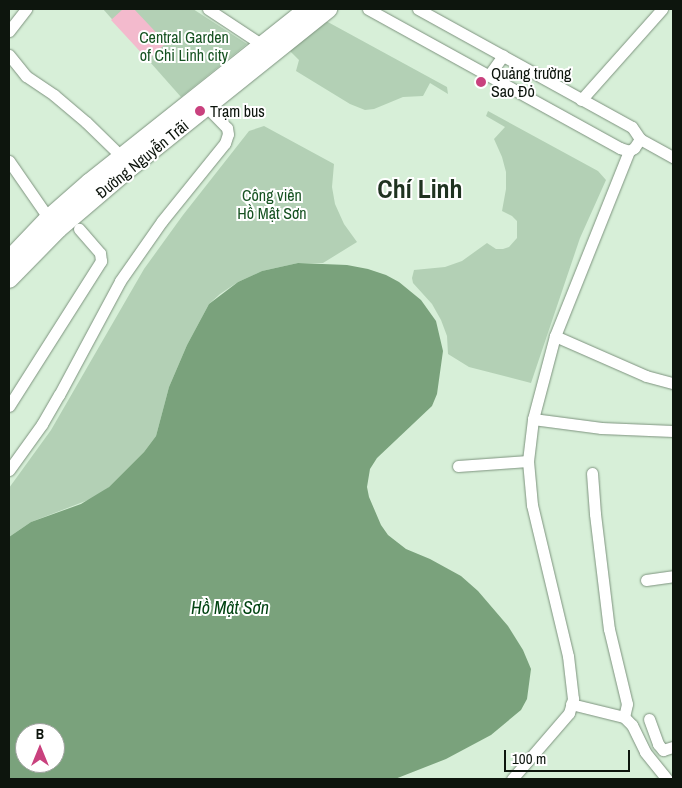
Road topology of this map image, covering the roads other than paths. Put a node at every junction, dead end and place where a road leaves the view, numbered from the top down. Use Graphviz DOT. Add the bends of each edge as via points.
graph roads {
  1 [pos="26,9"];
  2 [pos="208,9"];
  3 [pos="308,9"];
  4 [pos="328,9"];
  5 [pos="368,9"];
  6 [pos="418,9"];
  7 [pos="662,9"];
  8 [pos="9,31"];
  9 [pos="261,44"];
  10 [pos="9,55"];
  11 [pos="503,56"];
  12 [pos="489,75"];
  13 [pos="581,100"];
  14 [pos="201,102"];
  15 [pos="640,139"];
  16 [pos="629,151"];
  17 [pos="672,154"];
  18 [pos="122,157"];
  19 [pos="9,161"];
  20 [pos="53,224"];
  21 [pos="79,229"];
  22 [pos="9,260"];
  23 [pos="9,279"];
  24 [pos="554,336"];
  25 [pos="673,383"];
  26 [pos="9,406"];
  27 [pos="533,419"];
  28 [pos="673,431"];
  29 [pos="528,462"];
  30 [pos="458,466"];
  31 [pos="9,470"];
  32 [pos="592,473"];
  33 [pos="673,576"];
  34 [pos="646,580"];
  35 [pos="571,704"];
  36 [pos="624,717"];
  37 [pos="649,719"];
  38 [pos="673,748"];
  39 [pos="512,779"];
  40 [pos="667,779"];
  1 -- 8 [label="street"];
  2 -- 9 [label="street"];
  3 -- 9 [label="highway, Đường Nguyễn Trãi"];
  4 -- 14 [label="highway, Đường Nguyễn Trãi"];
  5 -- 12 [label="street"];
  6 -- 11 [label="street"];
  7 -- 13 [label="street"];
  9 -- 14 [label="highway, Đường Nguyễn Trãi"];
  10 -- 18 [label="street" via="26,76 54,95"];
  11 -- 12 [label="street"];
  11 -- 13 [label="street"];
  12 -- 16 [label="street"];
  13 -- 15 [label="street" via="632,127"];
  14 -- 18 [label="highway, Đường Nguyễn Trãi"];
  14 -- 20 [label="highway, Đường Nguyễn Trãi" via="127,170"];
  14 -- 31 [label="street" via="227,128 225,143 162,221 120,281 59,395"];
  15 -- 16 [label="street"];
  15 -- 17 [label="street"];
  16 -- 24 [label="street"];
  18 -- 20 [label="highway, Đường Nguyễn Trãi"];
  19 -- 20 [label="street"];
  20 -- 22 [label="highway, Đường Nguyễn Trãi"];
  20 -- 23 [label="highway, Đường Nguyễn Trãi"];
  21 -- 26 [label="street" via="100,253 101,261"];
  24 -- 25 [label="street" via="646,376"];
  24 -- 27 [label="street"];
  27 -- 28 [label="street" via="601,428"];
  27 -- 29 [label="street"];
  29 -- 30 [label="street"];
  29 -- 35 [label="street" via="538,538 568,656"];
  32 -- 36 [label="street" via="609,629 625,696"];
  33 -- 34 [label="street"];
  35 -- 36 [label="street"];
  35 -- 39 [label="street" via="569,714"];
  36 -- 40 [label="street" via="632,725 645,752"];
  37 -- 38 [label="street" via="658,744 663,750"];
}
